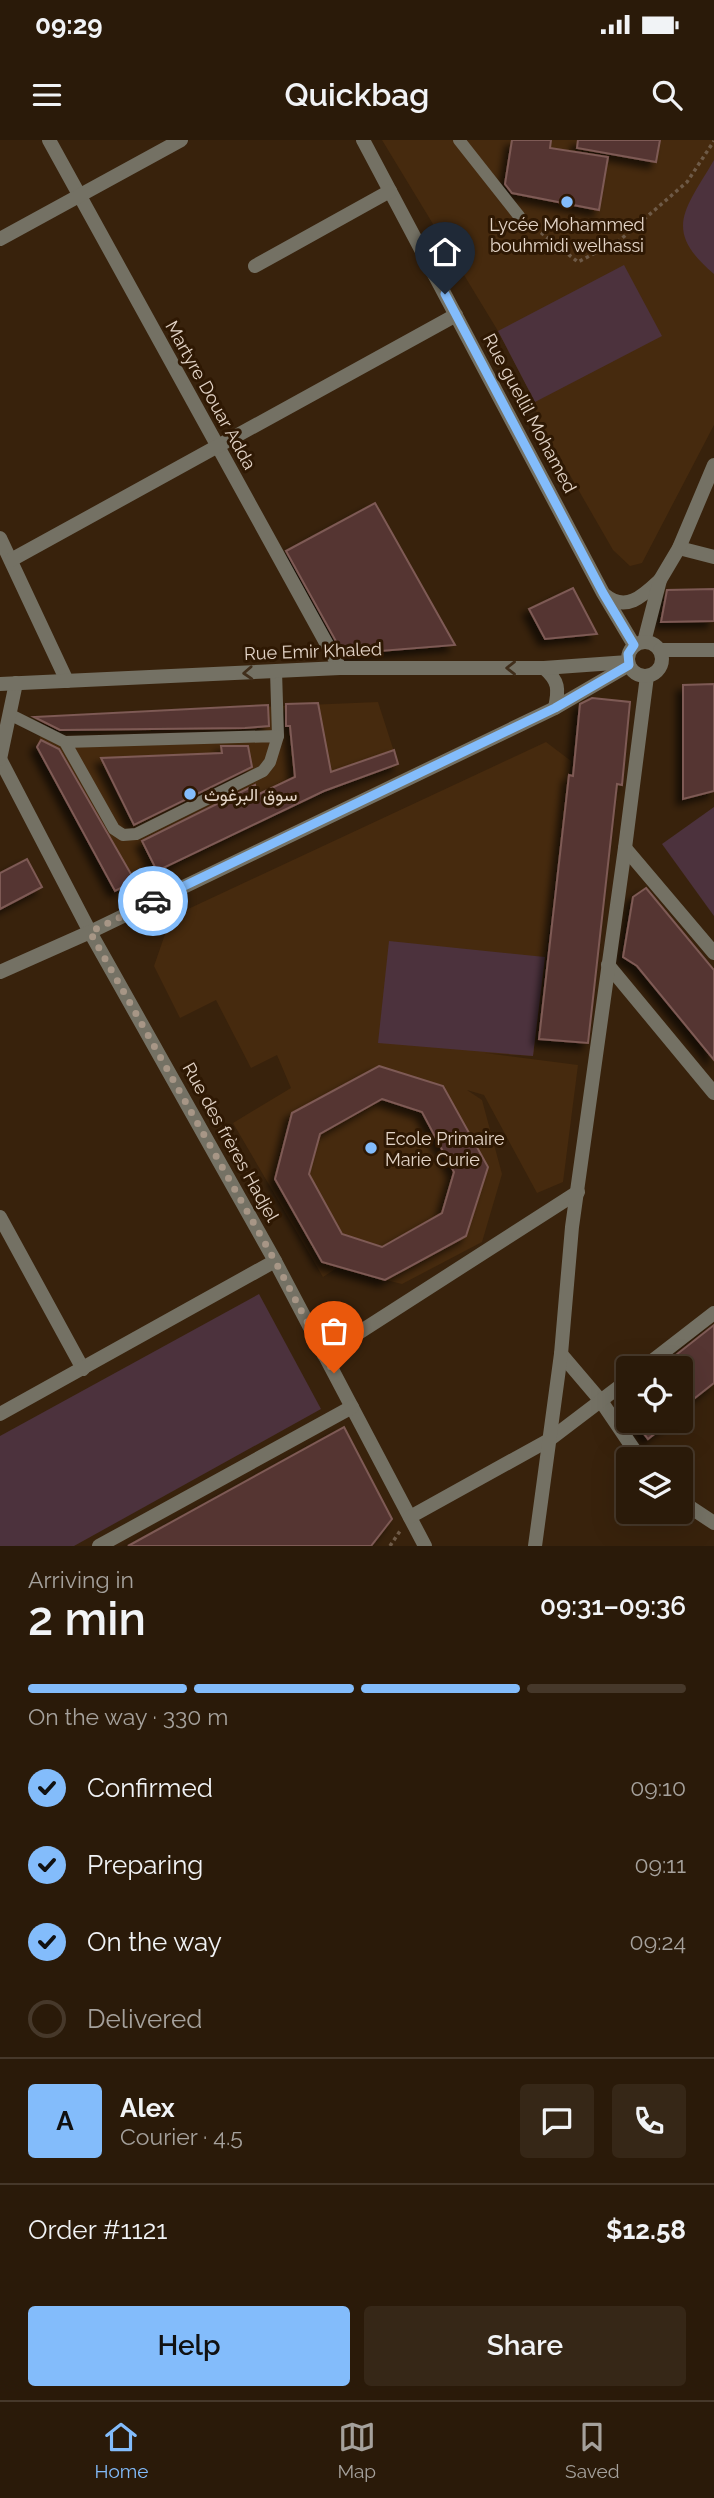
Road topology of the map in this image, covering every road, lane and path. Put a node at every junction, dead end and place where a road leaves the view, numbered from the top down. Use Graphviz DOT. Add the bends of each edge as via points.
graph roads {
  1 [pos="49,140"];
  2 [pos="181,140"];
  3 [pos="363,140"];
  4 [pos="459,140"];
  5 [pos="714,141"];
  6 [pos="390,191"];
  7 [pos="80,196"];
  8 [pos="519,216"];
  9 [pos="0,239"];
  10 [pos="255,266"];
  11 [pos="456,315"];
  12 [pos="218,446"];
  13 [pos="714,464"];
  14 [pos="0,538"];
  15 [pos="679,548"];
  16 [pos="714,557"];
  17 [pos="11,561"];
  18 [pos="660,580"];
  19 [pos="603,593"];
  20 [pos="639,643"];
  21 [pos="660,650"];
  22 [pos="714,650"];
  23 [pos="628,663"];
  24 [pos="340,668"];
  25 [pos="544,668"];
  26 [pos="276,671"];
  27 [pos="647,676"];
  28 [pos="67,681"];
  29 [pos="16,683"];
  30 [pos="0,684"];
  31 [pos="555,708"];
  32 [pos="9,714"];
  33 [pos="278,736"];
  34 [pos="65,743"];
  35 [pos="0,759"];
  36 [pos="625,848"];
  37 [pos="90,932"];
  38 [pos="714,953"];
  39 [pos="608,965"];
  40 [pos="0,972"];
  41 [pos="714,1093"];
  42 [pos="578,1192"];
  43 [pos="0,1217"];
  44 [pos="275,1261"];
  45 [pos="714,1313"];
  46 [pos="561,1354"];
  47 [pos="324,1355"];
  48 [pos="658,1356"];
  49 [pos="83,1369"];
  50 [pos="616,1389"];
  51 [pos="601,1401"];
  52 [pos="352,1407"];
  53 [pos="0,1414"];
  54 [pos="549,1440"];
  55 [pos="632,1447"];
  56 [pos="693,1509"];
  57 [pos="410,1517"];
  58 [pos="714,1523"];
  59 [pos="99,1546"];
  60 [pos="425,1546"];
  61 [pos="535,1546"];
  1 -- 7 [label="street, Martyre Douar Adda"];
  2 -- 7 [label="street"];
  3 -- 6 [label="street, Rue guellil Mohamed"];
  4 -- 8 [label="lane"];
  5 -- 8 [label="path" via="687,182 620,240 578,262"];
  6 -- 10 [label="street"];
  6 -- 11 [label="street, Rue guellil Mohamed"];
  7 -- 9 [label="street"];
  7 -- 12 [label="street, Martyre Douar Adda"];
  11 -- 12 [label="street"];
  11 -- 19 [label="street, Rue guellil Mohamed"];
  12 -- 17 [label="street"];
  12 -- 24 [label="street, Martyre Douar Adda"];
  13 -- 15 [label="street"];
  14 -- 17 [label="street"];
  15 -- 16 [label="street"];
  15 -- 18 [label="street"];
  17 -- 28 [label="street"];
  18 -- 19 [label="street" via="628,603"];
  18 -- 20 [label="street"];
  19 -- 20 [label="street, Rue guellil Mohamed"];
  20 -- 21 [label="street" via="654,644"];
  20 -- 23 [label="street" via="628,654"];
  21 -- 22 [label="street"];
  21 -- 27 [label="street" via="660,667"];
  23 -- 25 [label="street, Rue Emir Khaled"];
  23 -- 27 [label="street" via="636,673"];
  23 -- 31 [label="street"];
  25 -- 24 [label="street, Rue Emir Khaled, one-way"];
  24 -- 26 [label="street, Rue Emir Khaled"];
  25 -- 31 [label="street" via="556,679"];
  26 -- 28 [label="street, Rue Emir Khaled, one-way"];
  26 -- 33 [label="lane"];
  27 -- 36 [label="street"];
  28 -- 29 [label="street, Rue Emir Khaled"];
  29 -- 30 [label="street, Rue Emir Khaled"];
  29 -- 32 [label="street"];
  31 -- 37 [label="street"];
  32 -- 34 [label="lane"];
  32 -- 35 [label="street"];
  33 -- 34 [label="lane"];
  33 -- 34 [label="lane" via="263,771 136,834 123,835 114,829"];
  35 -- 37 [label="street, Rue des frères Hadjel"];
  36 -- 38 [label="street"];
  36 -- 39 [label="street"];
  37 -- 40 [label="street"];
  37 -- 44 [label="street, Rue des frères Hadjel"];
  39 -- 41 [label="street"];
  39 -- 42 [label="street"];
  42 -- 46 [label="street"];
  42 -- 47 [label="street"];
  43 -- 49 [label="street"];
  44 -- 47 [label="street, Rue des frères Hadjel"];
  44 -- 49 [label="street"];
  45 -- 48 [label="street"];
  46 -- 51 [label="street"];
  46 -- 54 [label="street"];
  47 -- 52 [label="street, Rue des frères Hadjel"];
  49 -- 53 [label="street"];
  50 -- 51 [label="street"];
  51 -- 54 [label="street"];
  51 -- 55 [label="street"];
  52 -- 57 [label="street, Rue des frères Hadjel"];
  52 -- 59 [label="street"];
  54 -- 57 [label="street"];
  54 -- 61 [label="street"];
  56 -- 58 [label="street"];
  57 -- 60 [label="street, Rue des frères Hadjel"];
}
